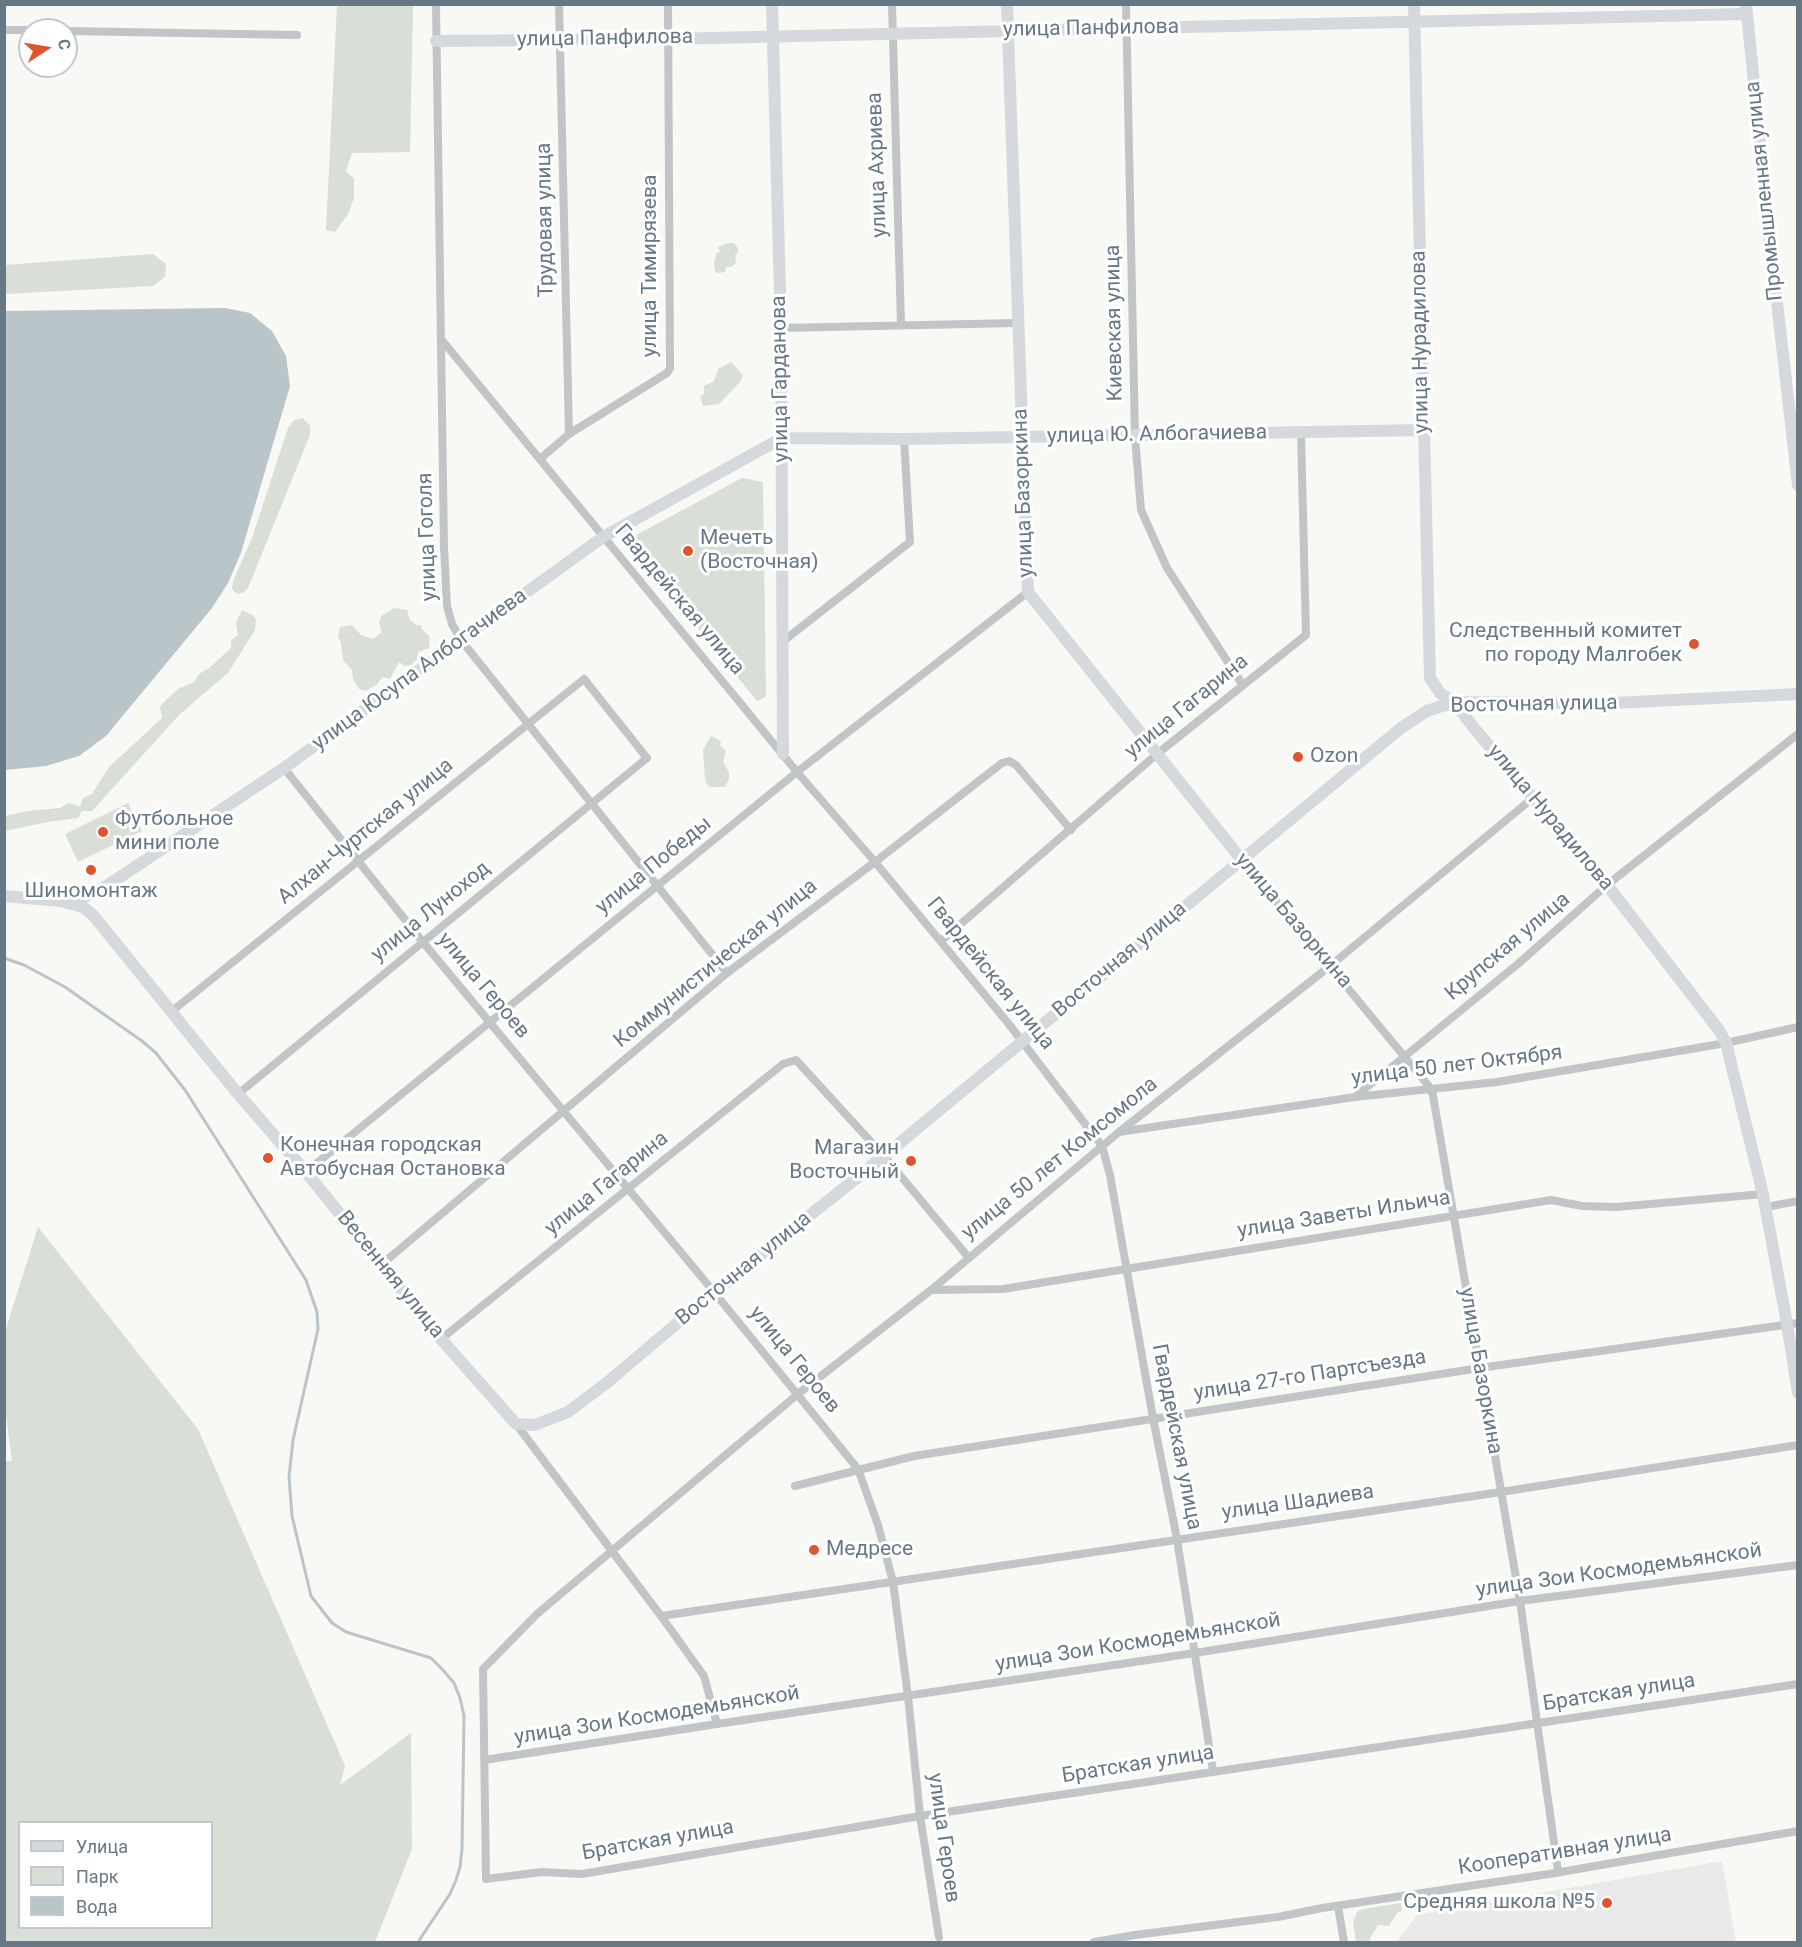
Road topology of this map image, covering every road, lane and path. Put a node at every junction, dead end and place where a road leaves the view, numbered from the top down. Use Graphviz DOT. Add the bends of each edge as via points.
graph roads {
  1 [pos="436,4"];
  2 [pos="559,4"];
  3 [pos="668,4"];
  4 [pos="772,4"];
  5 [pos="892,4"];
  6 [pos="1007,4"];
  7 [pos="1126,4"];
  8 [pos="1414,4"];
  9 [pos="1746,10"];
  10 [pos="1414,23"];
  11 [pos="1127,28"];
  12 [pos="78,31"];
  13 [pos="1008,31"];
  14 [pos="892,34"];
  15 [pos="297,35"];
  16 [pos="773,36"];
  17 [pos="668,39"];
  18 [pos="560,40"];
  19 [pos="436,42"];
  20 [pos="1017,323"];
  21 [pos="901,325"];
  22 [pos="781,328"];
  23 [pos="441,339"];
  24 [pos="1423,430"];
  25 [pos="1301,433"];
  26 [pos="569,435"];
  27 [pos="1136,436"];
  28 [pos="782,438"];
  29 [pos="1022,438"];
  30 [pos="904,439"];
  31 [pos="540,459"];
  32 [pos="1797,485"];
  33 [pos="603,537"];
  34 [pos="1028,592"];
  35 [pos="461,640"];
  36 [pos="782,642"];
  37 [pos="1242,684"];
  38 [pos="1432,684"];
  39 [pos="1797,694"];
  40 [pos="1454,702"];
  41 [pos="1427,711"];
  42 [pos="528,724"];
  43 [pos="1797,734"];
  44 [pos="783,753"];
  45 [pos="1157,754"];
  46 [pos="647,758"];
  47 [pos="284,768"];
  48 [pos="797,772"];
  49 [pos="1534,797"];
  50 [pos="593,804"];
  51 [pos="1071,830"];
  52 [pos="1241,859"];
  53 [pos="359,860"];
  54 [pos="875,862"];
  55 [pos="1608,885"];
  56 [pos="658,886"];
  57 [pos="4,896"];
  58 [pos="60,901"];
  59 [pos="422,941"];
  60 [pos="941,941"];
  61 [pos="1330,966"];
  62 [pos="727,973"];
  63 [pos="171,1012"];
  64 [pos="490,1024"];
  65 [pos="1797,1028"];
  66 [pos="1023,1041"];
  67 [pos="1726,1043"];
  68 [pos="1405,1057"];
  69 [pos="1432,1090"];
  70 [pos="238,1094"];
  71 [pos="1355,1097"];
  72 [pos="564,1112"];
  73 [pos="1119,1132"];
  74 [pos="1102,1146"];
  75 [pos="884,1156"];
  76 [pos="306,1172"];
  77 [pos="629,1189"];
  78 [pos="1764,1201"];
  79 [pos="1797,1201"];
  80 [pos="1454,1215"];
  81 [pos="969,1258"];
  82 [pos="381,1264"];
  83 [pos="1127,1269"];
  84 [pos="931,1290"];
  85 [pos="714,1292"];
  86 [pos="1792,1323"];
  87 [pos="441,1339"];
  88 [pos="1480,1368"];
  89 [pos="1797,1393"];
  90 [pos="798,1394"];
  91 [pos="1153,1418"];
  92 [pos="516,1424"];
  93 [pos="1797,1445"];
  94 [pos="858,1469"];
  95 [pos="795,1486"];
  96 [pos="1501,1492"];
  97 [pos="1177,1539"];
  98 [pos="612,1552"];
  99 [pos="1797,1565"];
  100 [pos="893,1582"];
  101 [pos="1520,1601"];
  102 [pos="662,1616"];
  103 [pos="1195,1653"];
  104 [pos="1797,1684"];
  105 [pos="908,1696"];
  106 [pos="717,1724"];
  107 [pos="1537,1724"];
  108 [pos="484,1760"];
  109 [pos="1212,1771"];
  110 [pos="920,1816"];
  111 [pos="1797,1831"];
  112 [pos="1558,1872"];
  113 [pos="486,1879"];
  114 [pos="1338,1906"];
  115 [pos="939,1937"];
  116 [pos="1094,1942"];
  117 [pos="1344,1942"];
  1 -- 19 [label="street, улица Гоголя"];
  2 -- 18 [label="street, Трудовая улица"];
  3 -- 17 [label="street, улица Тимирязева"];
  4 -- 16 [label="street, улица Гарданова"];
  5 -- 14 [label="street, улица Ахриева"];
  6 -- 13 [label="street, улица Базоркина"];
  7 -- 11 [label="street, Киевская улица"];
  8 -- 10 [label="street, улица Нурадилова"];
  9 -- 10 [label="street, улица Панфилова"];
  9 -- 32 [label="street, Промышленная улица"];
  10 -- 11 [label="street, улица Панфилова"];
  10 -- 24 [label="street, улица Нурадилова"];
  11 -- 13 [label="street, улица Панфилова"];
  11 -- 27 [label="street, Киевская улица"];
  12 -- 15 [label="street"];
  13 -- 14 [label="street, улица Панфилова"];
  13 -- 20 [label="street, улица Базоркина"];
  14 -- 16 [label="street, улица Панфилова"];
  14 -- 21 [label="street, улица Ахриева"];
  16 -- 17 [label="street, улица Панфилова"];
  16 -- 22 [label="street, улица Гарданова"];
  17 -- 18 [label="street, улица Панфилова"];
  17 -- 26 [label="street, улица Тимирязева" via="670,368"];
  18 -- 19 [label="street, улица Панфилова"];
  18 -- 26 [label="street, Трудовая улица"];
  19 -- 23 [label="street, улица Гоголя"];
  20 -- 21 [label="street"];
  20 -- 29 [label="street, улица Базоркина"];
  21 -- 22 [label="street"];
  22 -- 28 [label="street, улица Гарданова"];
  23 -- 31 [label="street, Гвардейская улица"];
  23 -- 35 [label="street, улица Гоголя" via="447,606"];
  24 -- 25 [label="street, улица Ю. Албогачиева"];
  24 -- 38 [label="street, улица Нурадилова" via="1428,668"];
  25 -- 27 [label="street, улица Ю. Албогачиева"];
  25 -- 37 [label="street, улица Гагарина" via="1306,635"];
  26 -- 31 [label="street, улица Тимирязева"];
  27 -- 29 [label="street, улица Ю. Албогачиева"];
  27 -- 37 [label="street, Киевская улица" via="1141,510 1167,568"];
  28 -- 30 [label="street, улица Ю. Албогачиева"];
  28 -- 33 [label="street, улица Юсупа Албогачиева"];
  28 -- 36 [label="street, улица Гарданова"];
  29 -- 30 [label="street, улица Ю. Албогачиева"];
  29 -- 34 [label="street, улица Базоркина"];
  30 -- 36 [label="street" via="910,542"];
  31 -- 33 [label="street, Гвардейская улица"];
  33 -- 35 [label="street, улица Юсупа Албогачиева"];
  33 -- 44 [label="street, Гвардейская улица"];
  34 -- 45 [label="street, улица Базоркина"];
  34 -- 48 [label="street, улица Победы"];
  35 -- 42 [label="street, улица Гоголя"];
  35 -- 47 [label="street, улица Юсупа Албогачиева"];
  36 -- 44 [label="street, улица Гарданова"];
  37 -- 45 [label="street, улица Гагарина"];
  38 -- 40 [label="street, улица Нурадилова"];
  38 -- 41 [label="street"];
  39 -- 40 [label="street, Восточная улица" via="1612,703"];
  40 -- 41 [label="street, Восточная улица"];
  40 -- 49 [label="street, улица Нурадилова"];
  41 -- 52 [label="street, Восточная улица"];
  42 -- 46 [label="street, Алхан-Чуртская улица" via="584,679"];
  42 -- 50 [label="street, улица Гоголя"];
  42 -- 53 [label="street, Алхан-Чуртская улица"];
  43 -- 55 [label="street, Крупская улица"];
  44 -- 48 [label="street, Гвардейская улица"];
  45 -- 51 [label="street, улица Гагарина"];
  45 -- 52 [label="street, улица Базоркина"];
  46 -- 50 [label="street, улица Луноход"];
  47 -- 53 [label="street, улица Героев"];
  47 -- 58 [label="street, улица Юсупа Албогачиева" via="105,887 82,898"];
  48 -- 54 [label="street, Гвардейская улица"];
  48 -- 56 [label="street, улица Победы"];
  49 -- 55 [label="street, улица Нурадилова"];
  49 -- 61 [label="street, улица 50 лет Комсомола"];
  50 -- 56 [label="street, улица Гоголя"];
  50 -- 59 [label="street, улица Луноход"];
  51 -- 54 [label="street, Коммунистическая улица" via="1009,761"];
  51 -- 60 [label="street, улица Гагарина"];
  52 -- 61 [label="street, улица Базоркина"];
  52 -- 66 [label="street, Восточная улица"];
  53 -- 59 [label="street, улица Героев"];
  53 -- 63 [label="street, Алхан-Чуртская улица"];
  54 -- 60 [label="street, Гвардейская улица"];
  54 -- 62 [label="street, Коммунистическая улица"];
  55 -- 67 [label="street, улица Нурадилова"];
  55 -- 68 [label="street, Крупская улица"];
  56 -- 62 [label="street, улица Гоголя"];
  56 -- 64 [label="street, улица Победы"];
  57 -- 58 [label="street, Весенняя улица"];
  58 -- 63 [label="street, Весенняя улица" via="83,907 93,915"];
  59 -- 64 [label="street, улица Героев"];
  59 -- 70 [label="street, улица Луноход"];
  60 -- 66 [label="street, Гвардейская улица"];
  61 -- 68 [label="street, улица Базоркина"];
  61 -- 73 [label="street, улица 50 лет Комсомола"];
  62 -- 72 [label="street, Коммунистическая улица"];
  63 -- 70 [label="street, Весенняя улица"];
  64 -- 72 [label="street, улица Героев"];
  64 -- 76 [label="street, улица Победы"];
  65 -- 67 [label="street, улица 50 лет Октября"];
  66 -- 74 [label="street, Гвардейская улица"];
  66 -- 75 [label="street, Восточная улица"];
  67 -- 69 [label="street, улица 50 лет Октября"];
  67 -- 78 [label="street, улица Нурадилова"];
  68 -- 69 [label="street, улица Базоркина"];
  68 -- 71 [label="street, Крупская улица"];
  69 -- 71 [label="street, улица 50 лет Октября"];
  69 -- 80 [label="street, улица Базоркина"];
  70 -- 76 [label="street, Весенняя улица"];
  71 -- 73 [label="street, улица 50 лет Октября"];
  72 -- 77 [label="street, улица Героев"];
  72 -- 82 [label="street, Коммунистическая улица"];
  73 -- 74 [label="street, улица 50 лет Комсомола"];
  74 -- 81 [label="street, улица 50 лет Комсомола"];
  74 -- 83 [label="street, Гвардейская улица"];
  75 -- 77 [label="street, улица Гагарина" via="796,1060 783,1064"];
  75 -- 81 [label="street"];
  75 -- 85 [label="street, Восточная улица"];
  76 -- 82 [label="street, Весенняя улица"];
  77 -- 85 [label="street, улица Героев"];
  77 -- 87 [label="street, улица Гагарина"];
  78 -- 79 [label="street, улица Заветы Ильича"];
  78 -- 80 [label="street, улица Заветы Ильича" via="1582,1206 1551,1200"];
  78 -- 86 [label="street, улица Нурадилова"];
  80 -- 83 [label="street, улица Заветы Ильича"];
  80 -- 88 [label="street, улица Базоркина"];
  81 -- 84 [label="street, улица 50 лет Комсомола"];
  82 -- 87 [label="street, Весенняя улица"];
  83 -- 84 [label="street, улица Заветы Ильича" via="1003,1289"];
  83 -- 91 [label="street, Гвардейская улица"];
  84 -- 90 [label="street, улица 50 лет Комсомола"];
  85 -- 90 [label="street, улица Героев"];
  85 -- 92 [label="street, Восточная улица" via="568,1412 535,1425"];
  86 -- 88 [label="street, улица 27-го Партсъезда"];
  86 -- 89 [label="street, улица Нурадилова"];
  87 -- 92 [label="street, Весенняя улица"];
  88 -- 91 [label="street, улица 27-го Партсъезда"];
  88 -- 96 [label="street, улица Базоркина"];
  90 -- 94 [label="street, улица Героев"];
  90 -- 98 [label="street, улица 50 лет Комсомола"];
  91 -- 94 [label="street, улица 27-го Партсъезда" via="915,1456"];
  91 -- 97 [label="street, Гвардейская улица"];
  92 -- 98 [label="street, Весенняя улица"];
  93 -- 96 [label="street, улица Шадиева"];
  94 -- 95 [label="street, улица 27-го Партсъезда"];
  94 -- 100 [label="street, улица Героев"];
  96 -- 97 [label="street, улица Шадиева"];
  96 -- 101 [label="street, улица Базоркина"];
  97 -- 100 [label="street, улица Шадиева"];
  97 -- 103 [label="street, Гвардейская улица"];
  98 -- 102 [label="street, Весенняя улица"];
  98 -- 108 [label="street, улица 50 лет Комсомола" via="537,1614 483,1669"];
  99 -- 101 [label="street, улица Зои Космодемьянской"];
  100 -- 102 [label="street, улица Шадиева"];
  100 -- 105 [label="street, улица Героев"];
  101 -- 103 [label="street, улица Зои Космодемьянской"];
  101 -- 107 [label="street, улица Базоркина"];
  102 -- 106 [label="street, Весенняя улица" via="704,1676"];
  103 -- 105 [label="street, улица Зои Космодемьянской"];
  103 -- 109 [label="street, Гвардейская улица"];
  104 -- 107 [label="street, Братская улица"];
  105 -- 106 [label="street, улица Зои Космодемьянской"];
  105 -- 110 [label="street, улица Героев"];
  106 -- 108 [label="street, улица Зои Космодемьянской"];
  107 -- 109 [label="street, Братская улица"];
  107 -- 112 [label="street, улица Базоркина"];
  108 -- 113 [label="street, улица 50 лет Комсомола"];
  109 -- 110 [label="street, Братская улица"];
  110 -- 113 [label="street, Братская улица" via="582,1874 542,1872"];
  110 -- 115 [label="street, улица Героев"];
  111 -- 112 [label="street, Кооперативная улица"];
  112 -- 114 [label="street, Кооперативная улица"];
  114 -- 116 [label="street, Кооперативная улица"];
  114 -- 117 [label="street"];
}
